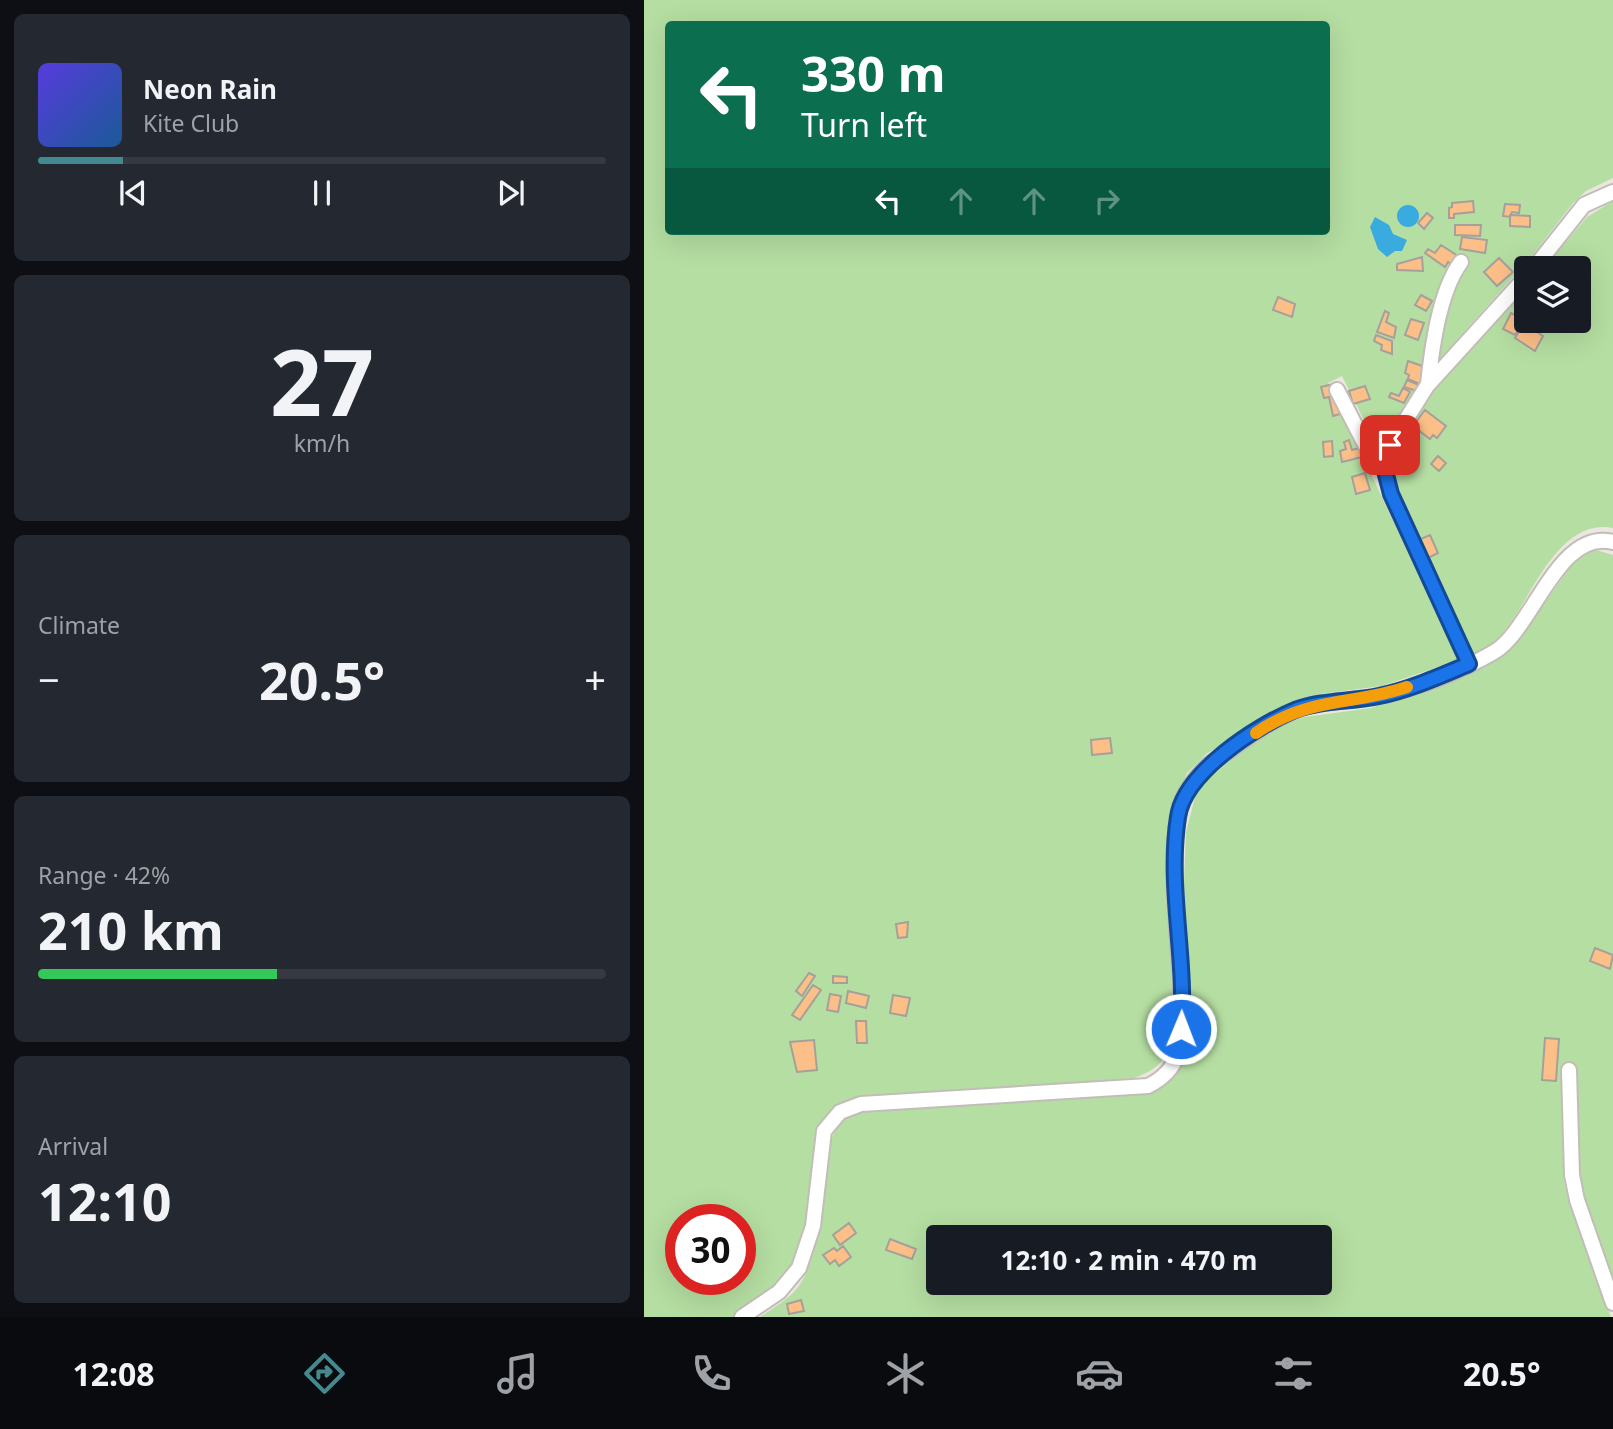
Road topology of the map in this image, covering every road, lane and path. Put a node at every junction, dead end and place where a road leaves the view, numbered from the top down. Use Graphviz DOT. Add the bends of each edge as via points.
graph roads {
  1 [pos="1613,192"];
  2 [pos="1544,256"];
  3 [pos="1461,262"];
  4 [pos="1514,290"];
  5 [pos="1427,386"];
  6 [pos="1337,390"];
  7 [pos="1383,463"];
  8 [pos="1613,542"];
  9 [pos="1469,664"];
  10 [pos="1569,1070"];
  11 [pos="1613,1303"];
  12 [pos="742,1317"];
  1 -- 2 [label="street" via="1584,205"];
  3 -- 5 [label="street" via="1451,279 1434,337"];
  4 -- 5 [label="street"];
  5 -- 7 [label="street"];
  6 -- 7 [label="street" via="1368,450"];
  7 -- 9 [label="street" via="1391,494"];
  8 -- 9 [label="street" via="1587,543 1570,556 1505,644"];
  9 -- 12 [label="street" via="1380,696 1295,710 1196,777 1178,816 1180,1045 1158,1081 1126,1088 862,1104 840,1112 821,1140 813,1226 799,1268 779,1292"];
  10 -- 11 [label="street" via="1572,1175"];
}
